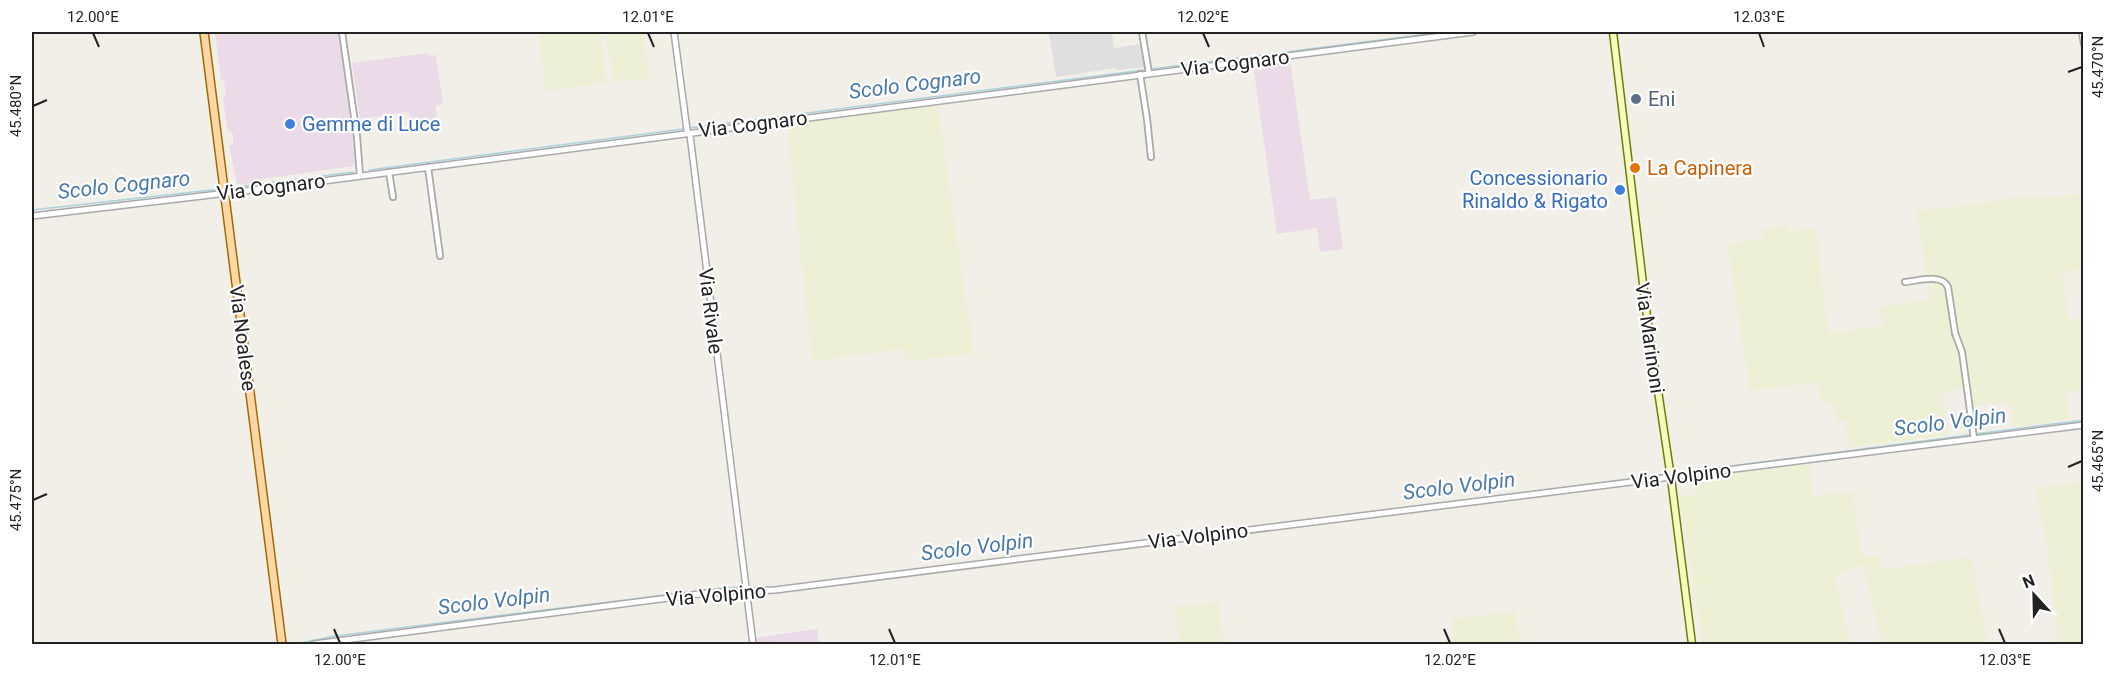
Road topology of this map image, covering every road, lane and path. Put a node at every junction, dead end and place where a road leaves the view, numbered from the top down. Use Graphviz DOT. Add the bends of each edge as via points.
graph roads {
  1 [pos="204,32"];
  2 [pos="342,32"];
  3 [pos="674,32"];
  4 [pos="1142,32"];
  5 [pos="1473,32"];
  6 [pos="1613,32"];
  7 [pos="2082,32"];
  8 [pos="2084,44"];
  9 [pos="1149,73"];
  10 [pos="1140,74"];
  11 [pos="688,132"];
  12 [pos="1150,157"];
  13 [pos="428,166"];
  14 [pos="389,172"];
  15 [pos="360,176"];
  16 [pos="225,194"];
  17 [pos="393,197"];
  18 [pos="32,216"];
  19 [pos="440,256"];
  20 [pos="1905,282"];
  21 [pos="2084,425"];
  22 [pos="1974,436"];
  23 [pos="1671,478"];
  24 [pos="746,589"];
  25 [pos="282,645"];
  26 [pos="314,645"];
  27 [pos="753,645"];
  28 [pos="1692,645"];
  1 -- 16 [label="main road, Via Noalese"];
  2 -- 15 [label="street"];
  3 -- 11 [label="street, Via Rivale"];
  4 -- 9 [label="street"];
  5 -- 9 [label="street, Via Cognaro"];
  6 -- 23 [label="main road, Via Marinoni" via="1648,326"];
  7 -- 8 [label="street"];
  9 -- 10 [label="street, Via Cognaro"];
  10 -- 11 [label="street, Via Cognaro"];
  10 -- 12 [label="street"];
  11 -- 13 [label="street, Via Cognaro"];
  11 -- 24 [label="street, Via Rivale"];
  13 -- 14 [label="street, Via Cognaro"];
  13 -- 19 [label="street"];
  14 -- 15 [label="street, Via Cognaro"];
  14 -- 17 [label="street"];
  15 -- 16 [label="street, Via Cognaro"];
  16 -- 18 [label="street, Via Cognaro"];
  16 -- 25 [label="main road, Via Noalese"];
  20 -- 22 [label="street" via="1940,278 1946,282 1962,352"];
  21 -- 22 [label="street, Via Volpino"];
  22 -- 23 [label="street, Via Volpino"];
  23 -- 24 [label="street, Via Volpino" via="775,591"];
  23 -- 28 [label="main road, Via Marinoni"];
  24 -- 26 [label="street, Via Volpino"];
  24 -- 27 [label="street, Via Rivale"];
}
